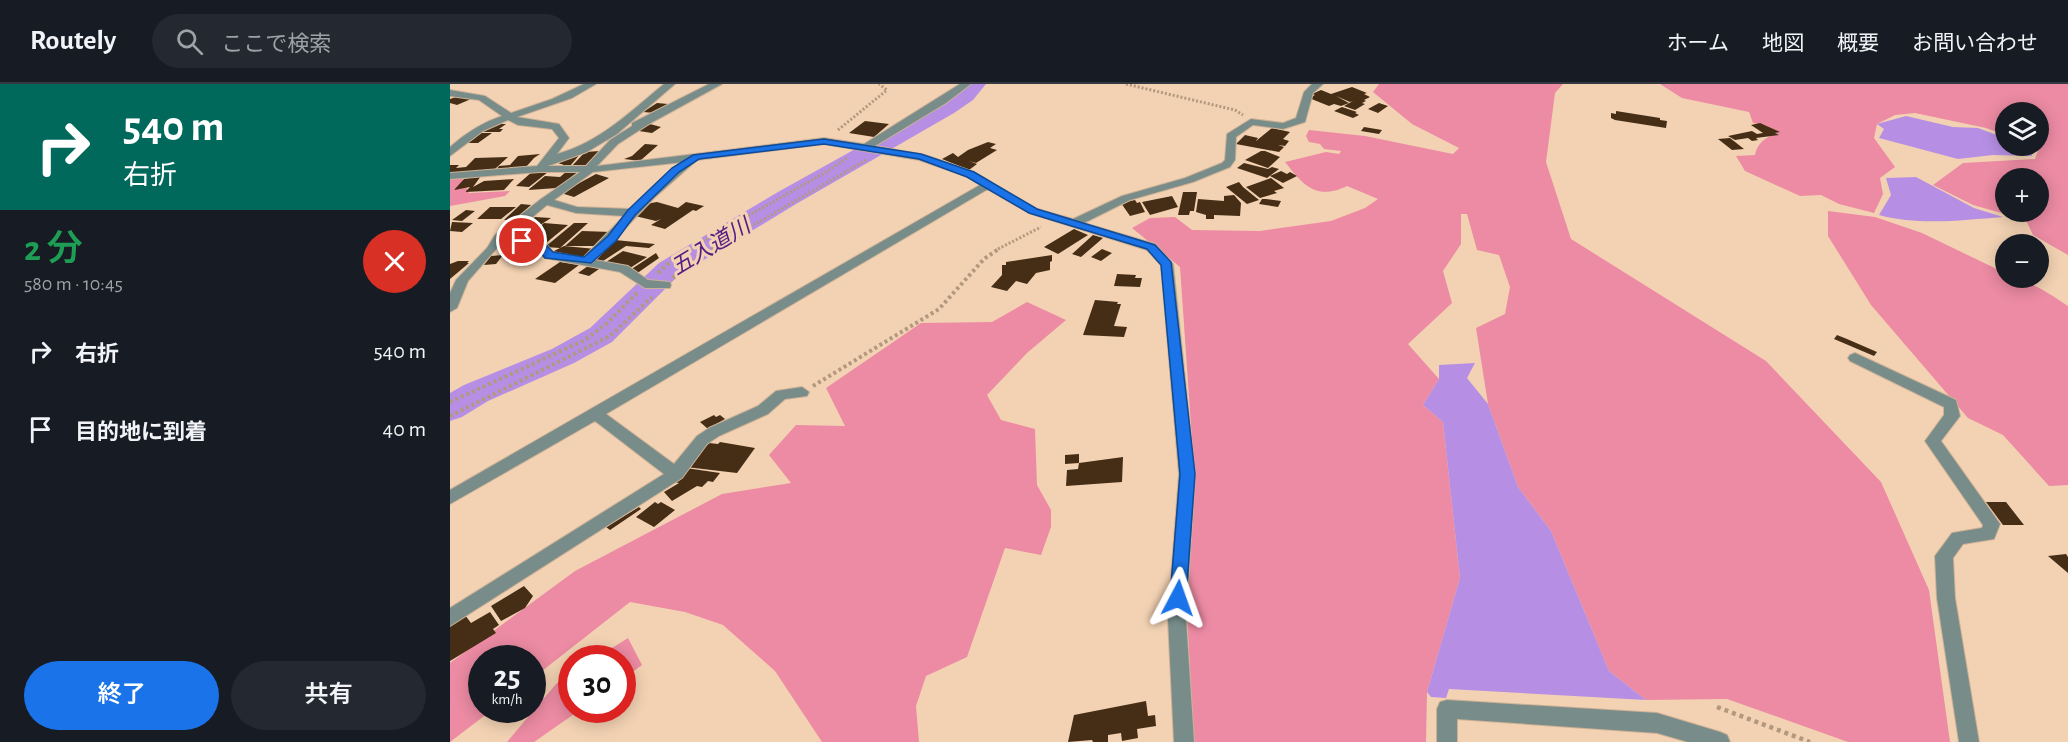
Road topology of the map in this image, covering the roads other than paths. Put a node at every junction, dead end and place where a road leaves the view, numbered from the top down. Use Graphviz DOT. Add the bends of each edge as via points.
graph roads {
  1 [pos="591,84"];
  2 [pos="670,84"];
  3 [pos="717,84"];
  4 [pos="966,84"];
  5 [pos="1318,84"];
  6 [pos="450,93"];
  7 [pos="511,118"];
  8 [pos="645,122"];
  9 [pos="613,132"];
  10 [pos="867,147"];
  11 [pos="450,153"];
  12 [pos="697,157"];
  13 [pos="543,165"];
  14 [pos="591,169"];
  15 [pos="450,176"];
  16 [pos="988,185"];
  17 [pos="545,201"];
  18 [pos="632,213"];
  19 [pos="1076,223"];
  20 [pos="503,235"];
  21 [pos="587,261"];
  22 [pos="665,285"];
  23 [pos="450,308"];
  24 [pos="1855,358"];
  25 [pos="802,392"];
  26 [pos="595,413"];
  27 [pos="676,474"];
  28 [pos="450,498"];
  29 [pos="450,618"];
  30 [pos="1184,742"];
  31 [pos="1447,742"];
  32 [pos="1720,742"];
  33 [pos="1970,742"];
  1 -- 7 [label="street"];
  2 -- 9 [label="street"];
  3 -- 8 [label="street"];
  4 -- 10 [label="street" via="938,106"];
  5 -- 19 [label="street" via="1309,92 1301,120 1291,126 1251,122 1231,136 1230,160 1226,165 1126,198"];
  6 -- 7 [label="street" via="482,98"];
  7 -- 11 [label="street" via="490,123"];
  7 -- 13 [label="street" via="555,126 564,138"];
  8 -- 9 [label="street"];
  8 -- 14 [label="street" via="614,142"];
  9 -- 13 [label="street" via="584,150"];
  10 -- 12 [label="street" via="824,141"];
  10 -- 16 [label="street" via="921,157 970,174"];
  12 -- 14 [label="street"];
  12 -- 18 [label="street" via="676,170"];
  13 -- 14 [label="street"];
  13 -- 15 [label="street"];
  14 -- 17 [label="street"];
  16 -- 19 [label="street" via="1033,211"];
  16 -- 26 [label="street"];
  17 -- 18 [label="street" via="576,210"];
  17 -- 20 [label="street"];
  18 -- 21 [label="street"];
  19 -- 30 [label="street" via="1151,247 1167,264 1187,474 1177,619"];
  20 -- 21 [label="street" via="541,246 549,255"];
  20 -- 23 [label="street" via="462,280"];
  21 -- 22 [label="street" via="624,270 645,285"];
  24 -- 33 [label="street" via="1951,404 1952,416 1933,441 1992,524 1988,534 1958,538 1944,556 1946,598"];
  25 -- 27 [label="street" via="781,395 763,410 714,432 702,440"];
  26 -- 27 [label="street"];
  26 -- 28 [label="street"];
  27 -- 29 [label="street"];
  31 -- 32 [label="street" via="1447,710 1657,723"];
}
